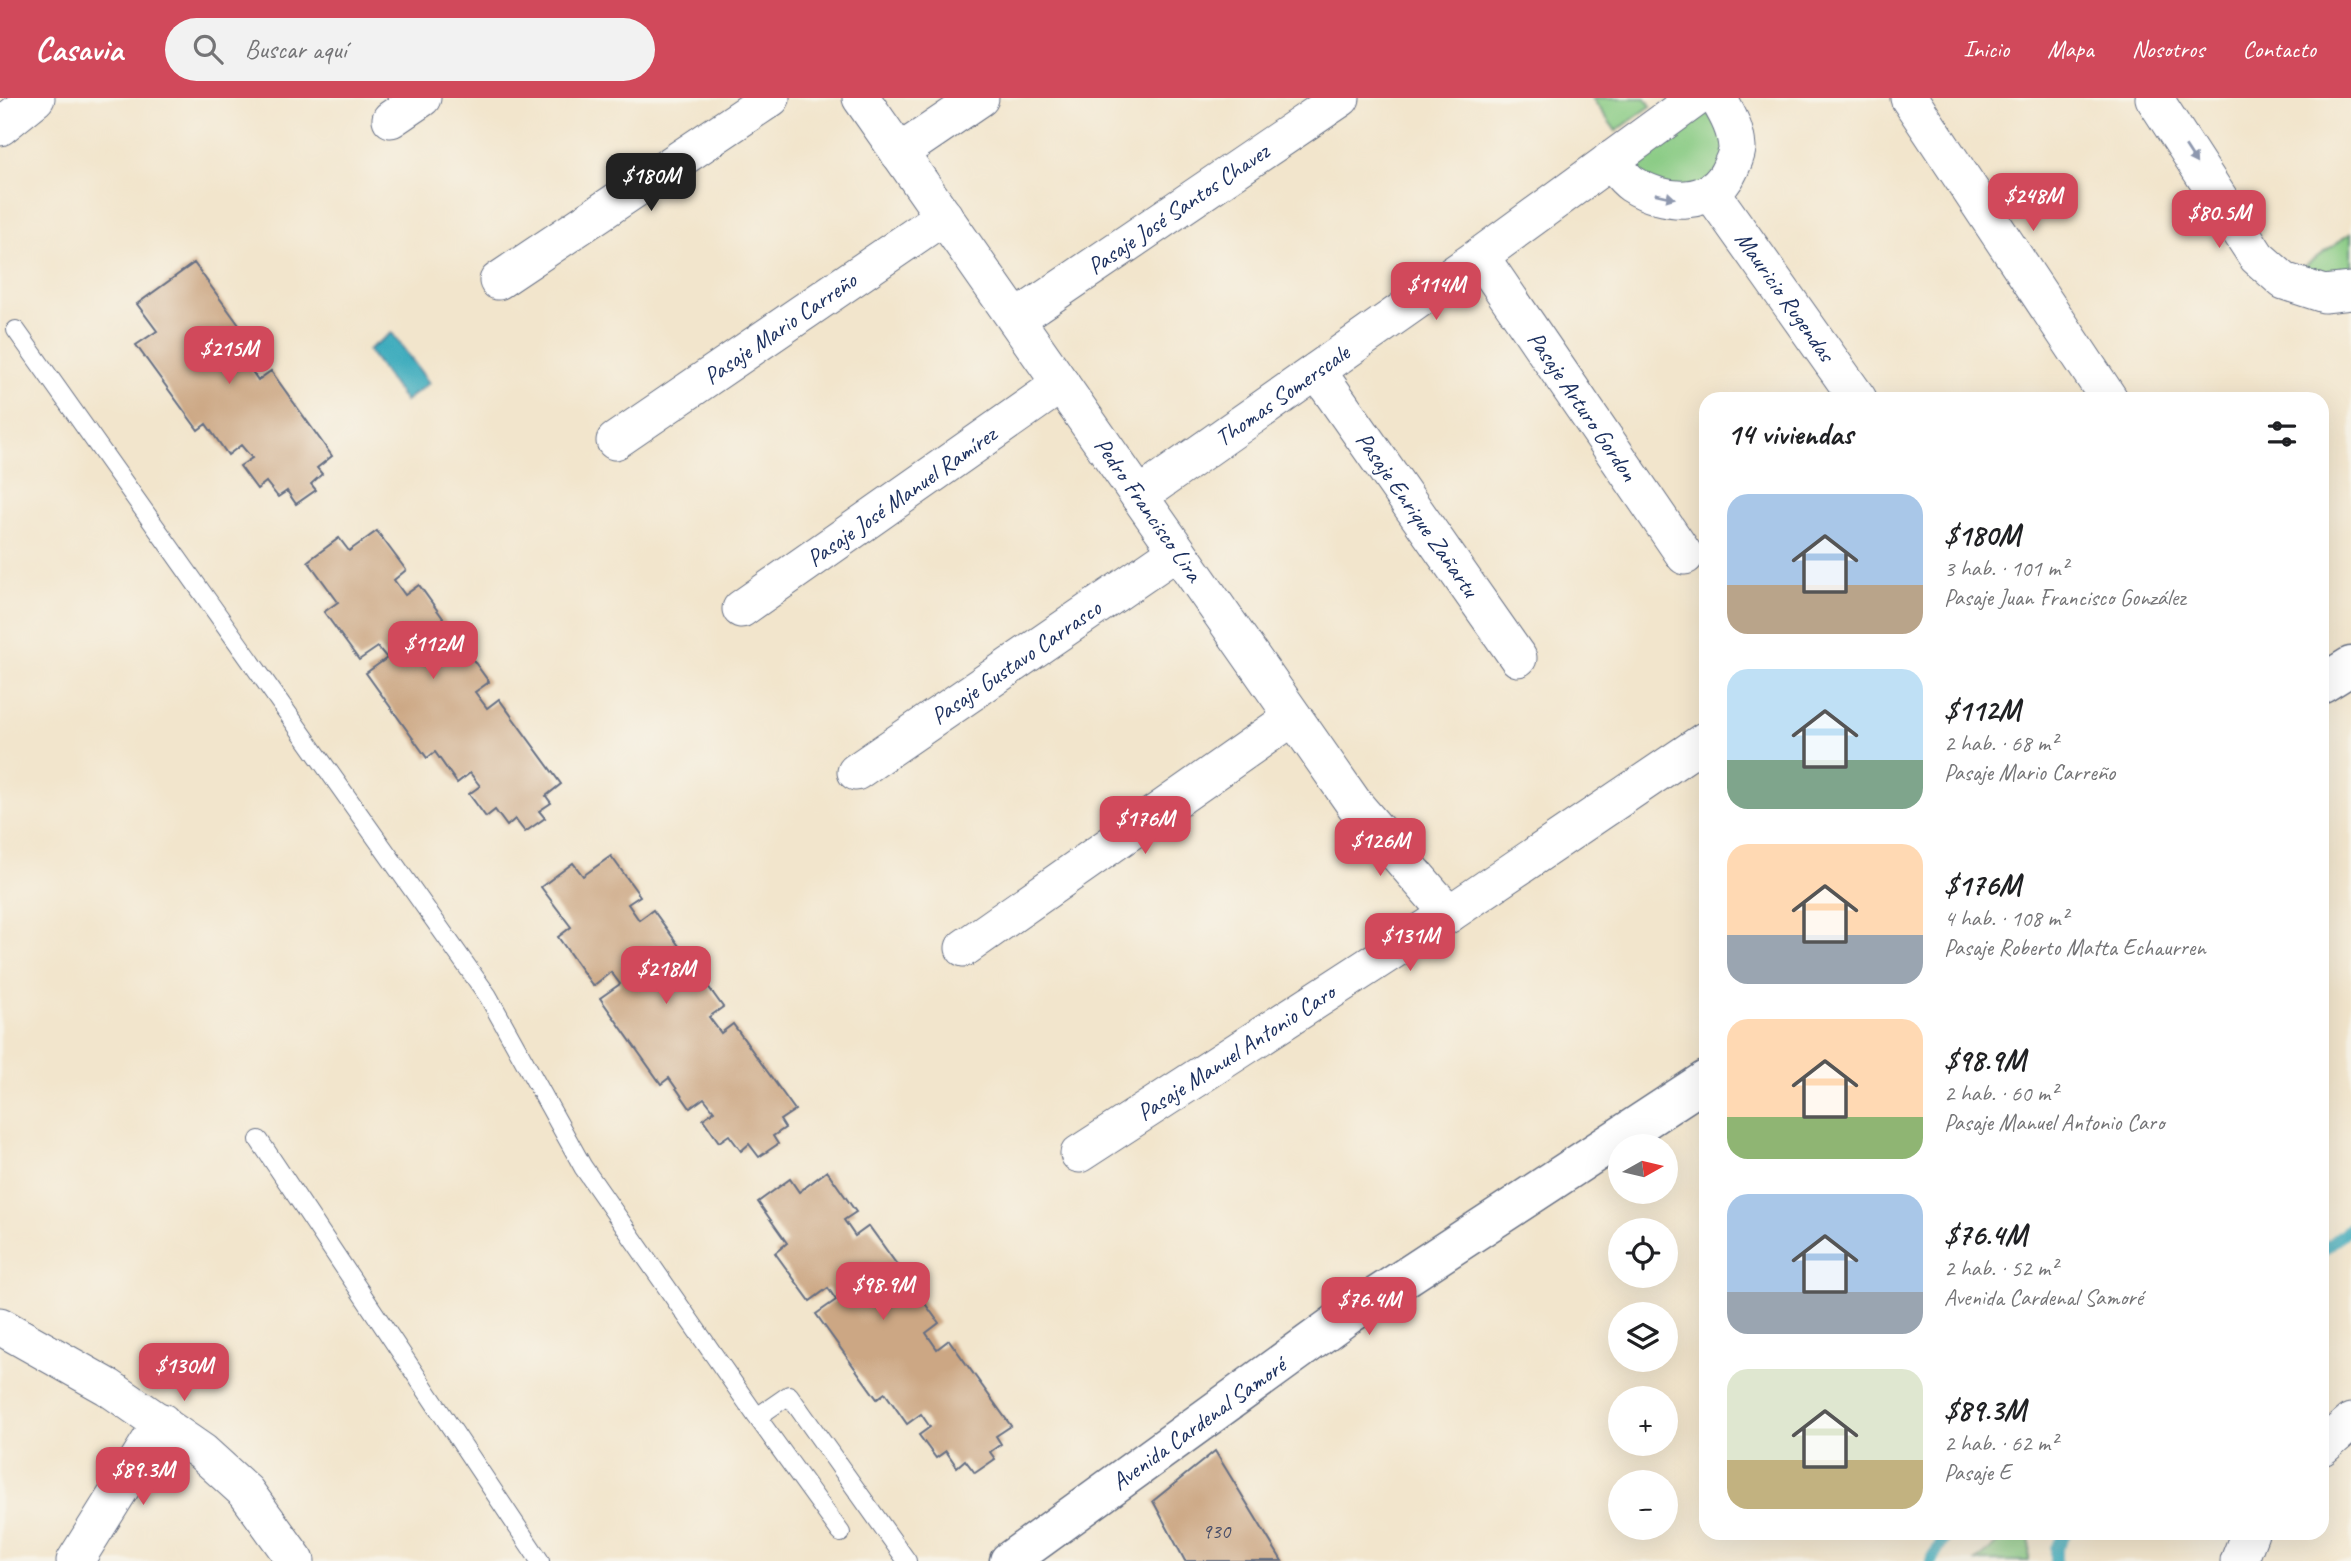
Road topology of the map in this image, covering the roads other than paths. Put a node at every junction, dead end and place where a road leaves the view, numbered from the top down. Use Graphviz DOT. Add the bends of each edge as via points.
graph roads {
  1 [pos="36,98"];
  2 [pos="422,98"];
  3 [pos="771,98"];
  4 [pos="861,98"];
  5 [pos="980,98"];
  6 [pos="1341,98"];
  7 [pos="1696,98"];
  8 [pos="1718,98"];
  9 [pos="1909,98"];
  10 [pos="2154,98"];
  11 [pos="391,119"];
  12 [pos="0,127"];
  13 [pos="899,152"];
  14 [pos="1610,160"];
  15 [pos="1712,192"];
  16 [pos="944,216"];
  17 [pos="1480,256"];
  18 [pos="498,281"];
  19 [pos="2351,291"];
  20 [pos="1016,319"];
  21 [pos="16,330"];
  22 [pos="1317,371"];
  23 [pos="1061,384"];
  24 [pos="1853,392"];
  25 [pos="2104,392"];
  26 [pos="615,441"];
  27 [pos="1139,496"];
  28 [pos="1177,551"];
  29 [pos="1685,556"];
  30 [pos="741,609"];
  31 [pos="1518,659"];
  32 [pos="2351,666"];
  33 [pos="2329,680"];
  34 [pos="1293,716"];
  35 [pos="1699,745"];
  36 [pos="856,772"];
  37 [pos="1449,914"];
  38 [pos="964,948"];
  39 [pos="1699,1085"];
  40 [pos="259,1140"];
  41 [pos="1079,1154"];
  42 [pos="0,1326"];
  43 [pos="757,1417"];
  44 [pos="162,1422"];
  45 [pos="2351,1422"];
  46 [pos="2329,1441"];
  47 [pos="841,1533"];
  48 [pos="2247,1540"];
  49 [pos="75,1561"];
  50 [pos="296,1561"];
  51 [pos="540,1561"];
  52 [pos="907,1561"];
  53 [pos="1009,1561"];
  54 [pos="2239,1561"];
  1 -- 12 [label="street"];
  2 -- 11 [label="street"];
  3 -- 18 [label="street"];
  4 -- 13 [label="street, Pedro Francisco Lira"];
  5 -- 13 [label="street"];
  6 -- 20 [label="street, Pasaje José Santos Chavez"];
  7 -- 14 [label="street, Thomas Somerscale"];
  8 -- 15 [label="street" via="1733,124 1737,151"];
  9 -- 25 [label="street"];
  10 -- 19 [label="street, one-way" via="2257,257 2284,281 2324,294"];
  13 -- 16 [label="street, Pedro Francisco Lira"];
  14 -- 15 [label="street, one-way" via="1630,183 1658,196 1687,201"];
  14 -- 17 [label="street, Thomas Somerscale"];
  15 -- 24 [label="street, Mauricio Rugendas"];
  16 -- 20 [label="street, Pedro Francisco Lira"];
  16 -- 26 [label="street, Pasaje Mario Carreño"];
  17 -- 22 [label="street, Thomas Somerscale"];
  17 -- 29 [label="street, Pasaje Arturo Gordon"];
  20 -- 23 [label="street, Pedro Francisco Lira"];
  21 -- 43 [label="lane" via="488,996 583,1167"];
  22 -- 27 [label="street, Thomas Somerscale"];
  22 -- 31 [label="street, Pasaje Enrique Zañartu"];
  23 -- 27 [label="street, Pedro Francisco Lira"];
  23 -- 30 [label="street, Pasaje José Manuel Ramírez"];
  27 -- 28 [label="street, Pedro Francisco Lira"];
  28 -- 34 [label="street, Pedro Francisco Lira"];
  28 -- 36 [label="street, Pasaje Gustavo Carrasco"];
  32 -- 33 [label="main road"];
  34 -- 37 [label="street, Pedro Francisco Lira" via="1355,805"];
  34 -- 38 [label="street"];
  35 -- 37 [label="street, Pasaje Manuel Antonio Caro"];
  37 -- 41 [label="street, Pasaje Manuel Antonio Caro"];
  39 -- 53 [label="main road, Avenida Cardenal Samoré" via="1348,1315"];
  40 -- 51 [label="lane"];
  42 -- 44 [label="street"];
  43 -- 47 [label="lane"];
  43 -- 52 [label="lane" via="789,1395"];
  44 -- 49 [label="street"];
  44 -- 50 [label="street" via="246,1492"];
  45 -- 46 [label="street"];
  48 -- 54 [label="street"];
}
